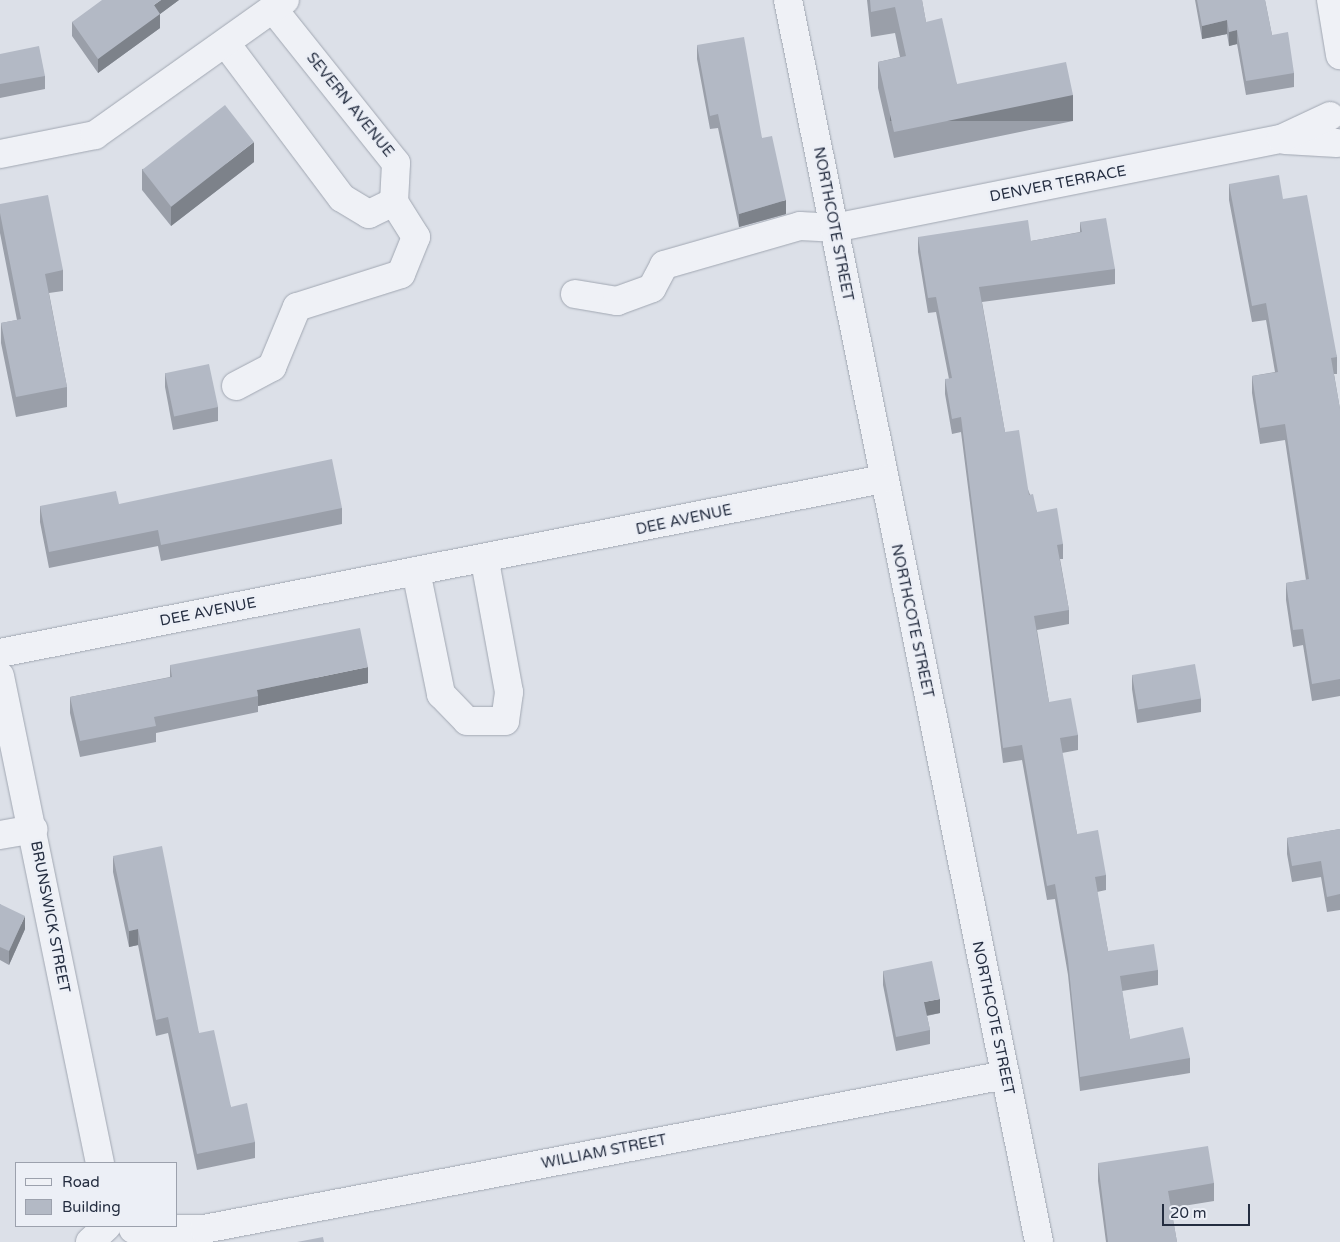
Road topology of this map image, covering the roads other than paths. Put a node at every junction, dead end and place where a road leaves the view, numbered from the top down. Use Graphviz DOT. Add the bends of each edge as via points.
graph roads {
  1 [pos="788,0"];
  2 [pos="1331,0"];
  3 [pos="279,4"];
  4 [pos="1338,31"];
  5 [pos="227,45"];
  6 [pos="1340,55"];
  7 [pos="1335,110"];
  8 [pos="1281,139"];
  9 [pos="1339,144"];
  10 [pos="0,154"];
  11 [pos="394,202"];
  12 [pos="834,228"];
  13 [pos="574,294"];
  14 [pos="236,386"];
  15 [pos="883,479"];
  16 [pos="485,561"];
  17 [pos="416,571"];
  18 [pos="0,653"];
  19 [pos="0,676"];
  20 [pos="33,829"];
  21 [pos="0,835"];
  22 [pos="1005,1075"];
  23 [pos="100,1161"];
  24 [pos="113,1232"];
  25 [pos="195,1235"];
  26 [pos="1039,1242"];
  1 -- 12 [label="street, NORTHCOTE STREET"];
  2 -- 4 [label="street"];
  3 -- 5 [label="street, SEVERN AVENUE"];
  3 -- 11 [label="street, SEVERN AVENUE" via="396,163"];
  4 -- 6 [label="street"];
  5 -- 10 [label="street, SEVERN AVENUE" via="95,135"];
  5 -- 11 [label="street" via="342,198 369,214"];
  7 -- 8 [label="street, DENVER TERRACE"];
  7 -- 9 [label="street"];
  8 -- 9 [label="street, DENVER TERRACE"];
  8 -- 12 [label="street, DENVER TERRACE"];
  11 -- 14 [label="street" via="416,237 401,274 297,307 272,367"];
  12 -- 13 [label="street, DENVER TERRACE" via="800,226 664,265 652,288 617,301"];
  12 -- 15 [label="street, NORTHCOTE STREET"];
  15 -- 16 [label="street, DEE AVENUE"];
  15 -- 22 [label="street, NORTHCOTE STREET"];
  16 -- 17 [label="street, DEE AVENUE"];
  16 -- 17 [label="street" via="509,692 505,721 467,721 441,694"];
  17 -- 18 [label="street, DEE AVENUE"];
  19 -- 20 [label="street, BRUNSWICK STREET"];
  20 -- 21 [label="street"];
  20 -- 23 [label="street, BRUNSWICK STREET"];
  22 -- 25 [label="street, WILLIAM STREET"];
  22 -- 26 [label="street, NORTHCOTE STREET"];
  24 -- 25 [label="street, WILLIAM STREET"];
}
